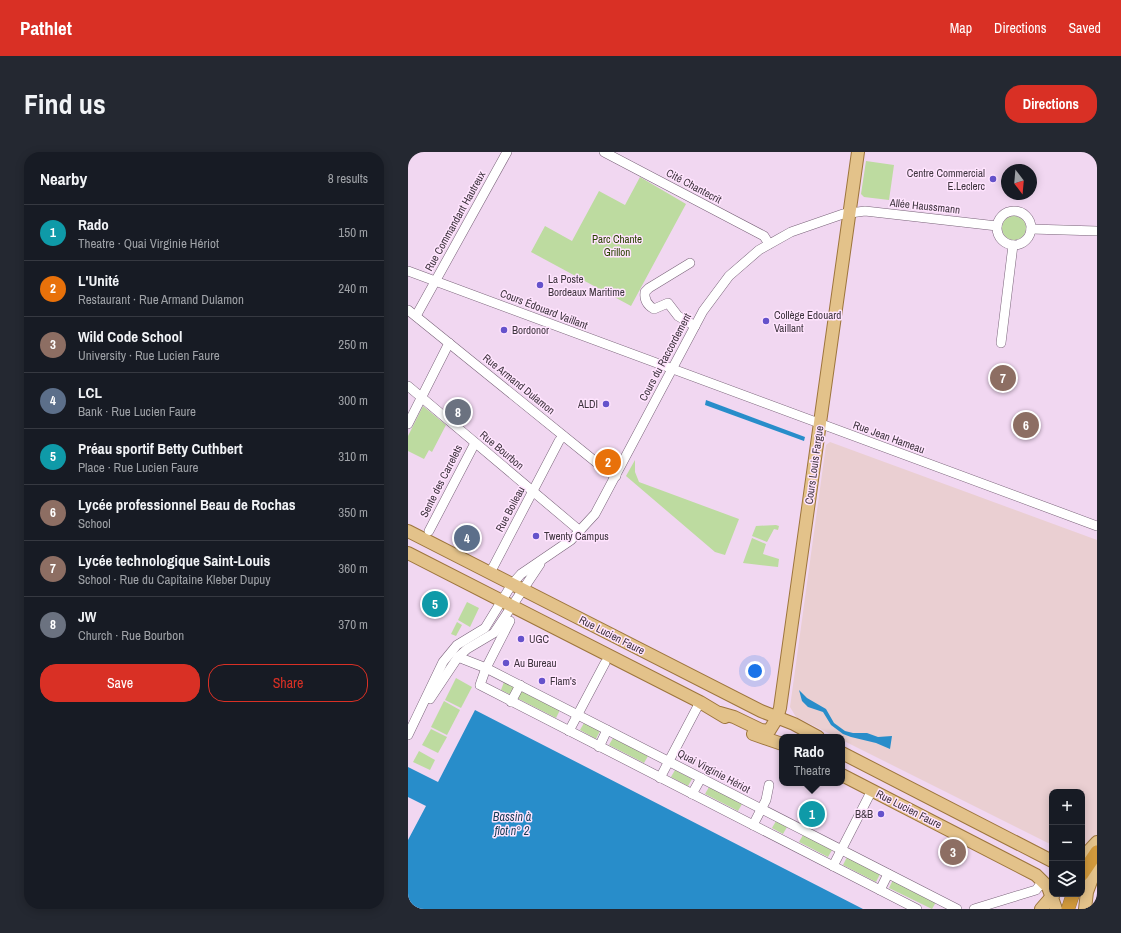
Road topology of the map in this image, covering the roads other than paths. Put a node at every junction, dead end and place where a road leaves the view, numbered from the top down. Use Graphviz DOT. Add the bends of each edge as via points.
graph roads {
  1 [pos="507,152"];
  2 [pos="604,152"];
  3 [pos="858,152"];
  4 [pos="850,212"];
  5 [pos="997,226"];
  6 [pos="1031,229"];
  7 [pos="1097,231"];
  8 [pos="769,244"];
  9 [pos="1013,245"];
  10 [pos="690,263"];
  11 [pos="408,271"];
  12 [pos="435,281"];
  13 [pos="408,310"];
  14 [pos="416,316"];
  15 [pos="695,326"];
  16 [pos="449,343"];
  17 [pos="1001,343"];
  18 [pos="672,369"];
  19 [pos="408,386"];
  20 [pos="422,398"];
  21 [pos="408,424"];
  22 [pos="820,424"];
  23 [pos="563,436"];
  24 [pos="475,443"];
  25 [pos="616,476"];
  26 [pos="533,491"];
  27 [pos="1097,526"];
  28 [pos="408,531"];
  29 [pos="429,531"];
  30 [pos="580,531"];
  31 [pos="408,553"];
  32 [pos="490,573"];
  33 [pos="517,587"];
  34 [pos="507,603"];
  35 [pos="510,621"];
  36 [pos="458,657"];
  37 [pos="605,663"];
  38 [pos="486,668"];
  39 [pos="520,685"];
  40 [pos="511,702"];
  41 [pos="700,702"];
  42 [pos="425,703"];
  43 [pos="720,713"];
  44 [pos="578,715"];
  45 [pos="777,718"];
  46 [pos="607,730"];
  47 [pos="569,732"];
  48 [pos="812,734"];
  49 [pos="408,736"];
  50 [pos="779,743"];
  51 [pos="599,747"];
  52 [pos="845,754"];
  53 [pos="669,761"];
  54 [pos="845,776"];
  55 [pos="660,778"];
  56 [pos="701,778"];
  57 [pos="769,785"];
  58 [pos="872,790"];
  59 [pos="692,794"];
  60 [pos="762,810"];
  61 [pos="753,825"];
  62 [pos="797,827"];
  63 [pos="1097,842"];
  64 [pos="788,843"];
  65 [pos="842,849"];
  66 [pos="1088,854"];
  67 [pos="1049,859"];
  68 [pos="1085,864"];
  69 [pos="1097,865"];
  70 [pos="834,866"];
  71 [pos="888,874"];
  72 [pos="1043,881"];
  73 [pos="1049,889"];
  74 [pos="880,890"];
  75 [pos="1052,897"];
  76 [pos="1054,897"];
  77 [pos="1057,897"];
  78 [pos="1073,897"];
  79 [pos="1075,897"];
  80 [pos="940,905"];
  81 [pos="917,909"];
  82 [pos="957,909"];
  83 [pos="974,909"];
  84 [pos="1041,909"];
  85 [pos="1056,909"];
  86 [pos="1069,909"];
  87 [pos="1078,909"];
  88 [pos="1085,909"];
  1 -- 12 [label="street, Rue Commandant Hautreux"];
  2 -- 8 [label="street, Cité Chantecrit" via="764,236"];
  3 -- 4 [label="main road, Cours Louis Fargue"];
  4 -- 5 [label="street, Allée Haussmann" via="865,211"];
  4 -- 8 [label="street, Cours du Raccordement" via="800,228"];
  4 -- 22 [label="main road, Cours Louis Fargue"];
  5 -- 6 [label="street" via="1006,213 1017,211 1026,216"];
  5 -- 9 [label="street" via="999,237"];
  6 -- 7 [label="street"];
  6 -- 9 [label="street" via="1023,243"];
  8 -- 15 [label="street, Cours du Raccordement" via="729,276"];
  9 -- 17 [label="street"];
  10 -- 15 [label="street" via="649,288 644,297 654,309 668,303 678,316"];
  11 -- 12 [label="street, Cours Édouard Vaillant"];
  12 -- 14 [label="street, Rue Commandant Hautreux"];
  12 -- 18 [label="street, Cours Édouard Vaillant"];
  13 -- 14 [label="street, Rue Armand Dulamon"];
  14 -- 16 [label="street, Rue Armand Dulamon"];
  15 -- 18 [label="street, Cours du Raccordement"];
  16 -- 20 [label="street"];
  16 -- 23 [label="street, Rue Armand Dulamon"];
  18 -- 22 [label="street, Rue Jean Hameau"];
  18 -- 25 [label="street, Cours du Raccordement"];
  19 -- 20 [label="street, Rue Bourbon"];
  20 -- 21 [label="street"];
  20 -- 24 [label="street, Rue Bourbon"];
  22 -- 27 [label="street, Rue Jean Hameau"];
  22 -- 45 [label="main road, Cours Louis Fargue" via="784,686"];
  23 -- 25 [label="street, Rue Armand Dulamon"];
  23 -- 26 [label="street, Rue Boileau"];
  24 -- 26 [label="street, Rue Bourbon"];
  24 -- 29 [label="street, Sente des Carrelets"];
  25 -- 30 [label="street, Cours du Raccordement" via="595,514"];
  26 -- 30 [label="street, Rue Bourbon"];
  26 -- 32 [label="street, Rue Boileau"];
  28 -- 32 [label="main road, Rue Lucien Faure"];
  30 -- 33 [label="street, Cours du Raccordement" via="562,547 526,570"];
  31 -- 34 [label="main road, Rue Lucien Faure"];
  32 -- 33 [label="main road, Rue Lucien Faure"];
  33 -- 34 [label="street, Cours du Raccordement"];
  33 -- 45 [label="main road, Rue Lucien Faure"];
  34 -- 36 [label="street" via="494,633"];
  34 -- 41 [label="main road, Rue Lucien Faure"];
  34 -- 42 [label="street" via="485,628 457,645 446,658"];
  35 -- 38 [label="street"];
  36 -- 38 [label="street, Quai Virginie Hériot"];
  36 -- 42 [label="street" via="432,698"];
  37 -- 44 [label="street"];
  38 -- 39 [label="street, Quai Virginie Hériot"];
  38 -- 40 [label="street" via="480,685"];
  39 -- 40 [label="street"];
  39 -- 44 [label="street, Quai Virginie Hériot"];
  40 -- 47 [label="street"];
  41 -- 43 [label="main road, Rue Lucien Faure"];
  41 -- 53 [label="street"];
  42 -- 49 [label="street"];
  43 -- 45 [label="main road" via="766,732 771,730"];
  43 -- 50 [label="main road, Rue Lucien Faure" via="758,736"];
  44 -- 46 [label="street, Quai Virginie Hériot"];
  44 -- 47 [label="street"];
  45 -- 48 [label="main road, Rue Lucien Faure"];
  46 -- 51 [label="street"];
  46 -- 53 [label="street, Quai Virginie Hériot"];
  47 -- 51 [label="street"];
  51 -- 55 [label="street"];
  52 -- 67 [label="main road, Rue Lucien Faure"];
  53 -- 55 [label="street"];
  53 -- 56 [label="street, Quai Virginie Hériot"];
  54 -- 58 [label="main road, Rue Lucien Faure"];
  55 -- 59 [label="street"];
  56 -- 59 [label="street"];
  56 -- 60 [label="street, Quai Virginie Hériot"];
  57 -- 60 [label="street"];
  58 -- 65 [label="street"];
  58 -- 72 [label="main road, Rue Lucien Faure"];
  59 -- 61 [label="street"];
  60 -- 61 [label="street"];
  60 -- 62 [label="street, Quai Virginie Hériot"];
  61 -- 64 [label="street"];
  62 -- 64 [label="street"];
  62 -- 65 [label="street, Quai Virginie Hériot"];
  63 -- 66 [label="main road"];
  64 -- 70 [label="street"];
  65 -- 70 [label="street"];
  65 -- 71 [label="street, Quai Virginie Hériot"];
  66 -- 68 [label="highway"];
  69 -- 88 [label="main road" via="1088,889"];
  70 -- 74 [label="street"];
  71 -- 74 [label="street"];
  71 -- 80 [label="street, Quai Virginie Hériot"];
  72 -- 73 [label="main road, Rue Lucien Faure"];
  72 -- 83 [label="street" via="1036,890"];
  74 -- 81 [label="street"];
  75 -- 84 [label="main road"];
  76 -- 85 [label="main road"];
  77 -- 86 [label="main road"];
  78 -- 86 [label="highway, bridge"];
  79 -- 87 [label="main road"];
  80 -- 82 [label="street, Quai Virginie Hériot"];
}
